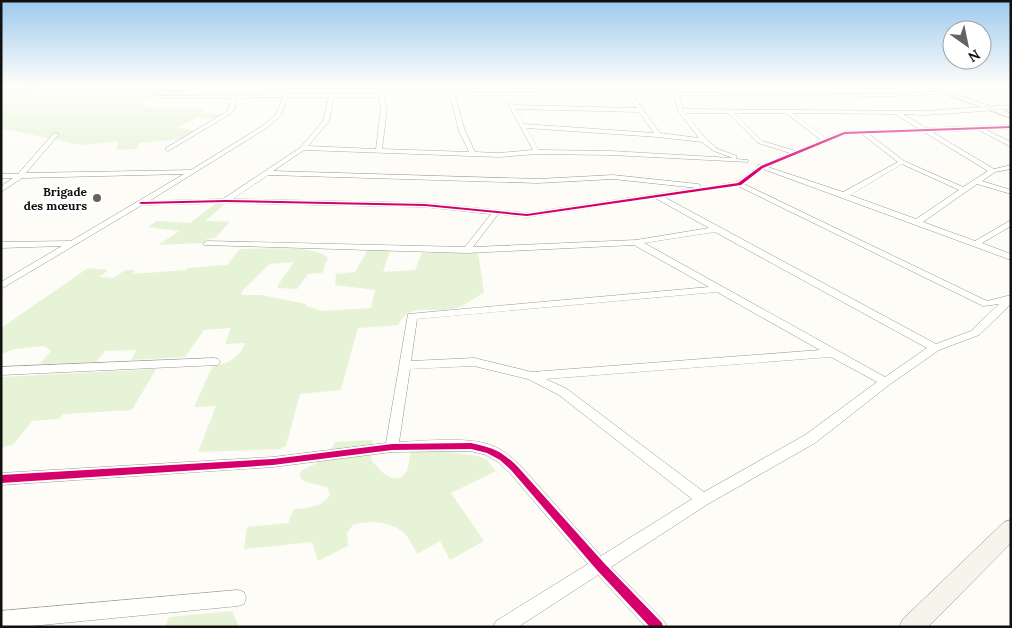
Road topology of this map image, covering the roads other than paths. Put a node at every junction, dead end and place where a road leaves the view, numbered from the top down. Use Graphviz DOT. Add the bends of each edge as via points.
graph roads {
  1 [pos="224,115"];
  2 [pos="278,115"];
  3 [pos="327,115"];
  4 [pos="383,115"];
  5 [pos="459,115"];
  6 [pos="517,115"];
  7 [pos="644,115"];
  8 [pos="684,115"];
  9 [pos="733,115"];
  10 [pos="791,115"];
  11 [pos="901,115"];
  12 [pos="524,126"];
  13 [pos="1011,127"];
  14 [pos="981,128"];
  15 [pos="925,130"];
  16 [pos="863,132"];
  17 [pos="56,134"];
  18 [pos="658,135"];
  19 [pos="704,140"];
  20 [pos="826,141"];
  21 [pos="1011,145"];
  22 [pos="303,148"];
  23 [pos="168,149"];
  24 [pos="379,151"];
  25 [pos="537,152"];
  26 [pos="472,153"];
  27 [pos="796,154"];
  28 [pos="746,161"];
  29 [pos="902,162"];
  30 [pos="762,167"];
  31 [pos="1011,167"];
  32 [pos="993,171"];
  33 [pos="192,172"];
  34 [pos="268,172"];
  35 [pos="1,176"];
  36 [pos="20,176"];
  37 [pos="976,181"];
  38 [pos="739,184"];
  39 [pos="712,187"];
  40 [pos="1,190"];
  41 [pos="965,190"];
  42 [pos="1011,192"];
  43 [pos="844,195"];
  44 [pos="658,197"];
  45 [pos="225,201"];
  46 [pos="141,203"];
  47 [pos="496,212"];
  48 [pos="917,222"];
  49 [pos="1011,222"];
  50 [pos="716,229"];
  51 [pos="636,242"];
  52 [pos="74,243"];
  53 [pos="207,243"];
  54 [pos="977,243"];
  55 [pos="1,245"];
  56 [pos="467,250"];
  57 [pos="1011,256"];
  58 [pos="1,286"];
  59 [pos="717,290"];
  60 [pos="1009,299"];
  61 [pos="935,348"];
  62 [pos="832,353"];
  63 [pos="214,362"];
  64 [pos="404,365"];
  65 [pos="1,371"];
  66 [pos="531,376"];
  67 [pos="885,382"];
  68 [pos="392,447"];
  69 [pos="1,479"];
  70 [pos="703,500"];
  71 [pos="1011,529"];
  72 [pos="600,566"];
  73 [pos="238,598"];
  74 [pos="1,620"];
  75 [pos="502,627"];
  76 [pos="658,627"];
  77 [pos="911,627"];
  1 -- 23 [label="street"];
  2 -- 33 [label="street"];
  3 -- 22 [label="street"];
  4 -- 24 [label="street"];
  5 -- 26 [label="street"];
  6 -- 12 [label="street"];
  7 -- 18 [label="street"];
  8 -- 19 [label="street"];
  9 -- 27 [label="street" via="760,142"];
  10 -- 20 [label="street"];
  11 -- 15 [label="street"];
  12 -- 18 [label="street"];
  12 -- 25 [label="street"];
  13 -- 14 [label="street"];
  14 -- 15 [label="street"];
  14 -- 21 [label="street"];
  15 -- 16 [label="street"];
  15 -- 32 [label="street"];
  16 -- 20 [label="street" via="844,133"];
  16 -- 29 [label="street"];
  17 -- 36 [label="street"];
  18 -- 19 [label="street"];
  19 -- 28 [label="street" via="716,150"];
  20 -- 27 [label="street"];
  22 -- 24 [label="street"];
  22 -- 34 [label="street"];
  24 -- 26 [label="street"];
  25 -- 26 [label="street"];
  25 -- 28 [label="street"];
  27 -- 30 [label="street"];
  28 -- 30 [label="street"];
  29 -- 41 [label="street"];
  29 -- 43 [label="street"];
  30 -- 38 [label="street"];
  30 -- 43 [label="street"];
  31 -- 32 [label="street"];
  32 -- 37 [label="street"];
  33 -- 36 [label="street"];
  33 -- 46 [label="street"];
  34 -- 39 [label="street" via="538,180 613,177"];
  34 -- 45 [label="street"];
  35 -- 36 [label="street"];
  36 -- 40 [label="street"];
  37 -- 41 [label="street"];
  37 -- 42 [label="street"];
  38 -- 39 [label="street"];
  38 -- 60 [label="street" via="986,304"];
  39 -- 44 [label="street"];
  41 -- 48 [label="street"];
  43 -- 48 [label="street"];
  44 -- 47 [label="street" via="527,216"];
  44 -- 50 [label="street"];
  45 -- 46 [label="street"];
  45 -- 47 [label="street" via="425,205"];
  46 -- 52 [label="street"];
  47 -- 56 [label="street"];
  48 -- 54 [label="street"];
  49 -- 54 [label="street"];
  50 -- 51 [label="street"];
  50 -- 61 [label="street"];
  51 -- 56 [label="street"];
  51 -- 59 [label="street"];
  52 -- 55 [label="street"];
  52 -- 58 [label="street"];
  53 -- 56 [label="street"];
  54 -- 57 [label="street"];
  59 -- 62 [label="street"];
  59 -- 64 [label="street" via="412,316"];
  60 -- 61 [label="street" via="975,333"];
  61 -- 67 [label="street"];
  62 -- 66 [label="street"];
  62 -- 67 [label="street"];
  63 -- 65 [label="street"];
  64 -- 66 [label="street" via="474,362"];
  64 -- 68 [label="street"];
  66 -- 70 [label="street" via="562,392"];
  67 -- 70 [label="street" via="810,439"];
  68 -- 69 [label="street" via="273,462"];
  68 -- 72 [label="street" via="471,446 489,450 503,458"];
  70 -- 72 [label="street"];
  71 -- 77 [label="street"];
  72 -- 75 [label="street"];
  72 -- 76 [label="street"];
  73 -- 74 [label="street"];
}
